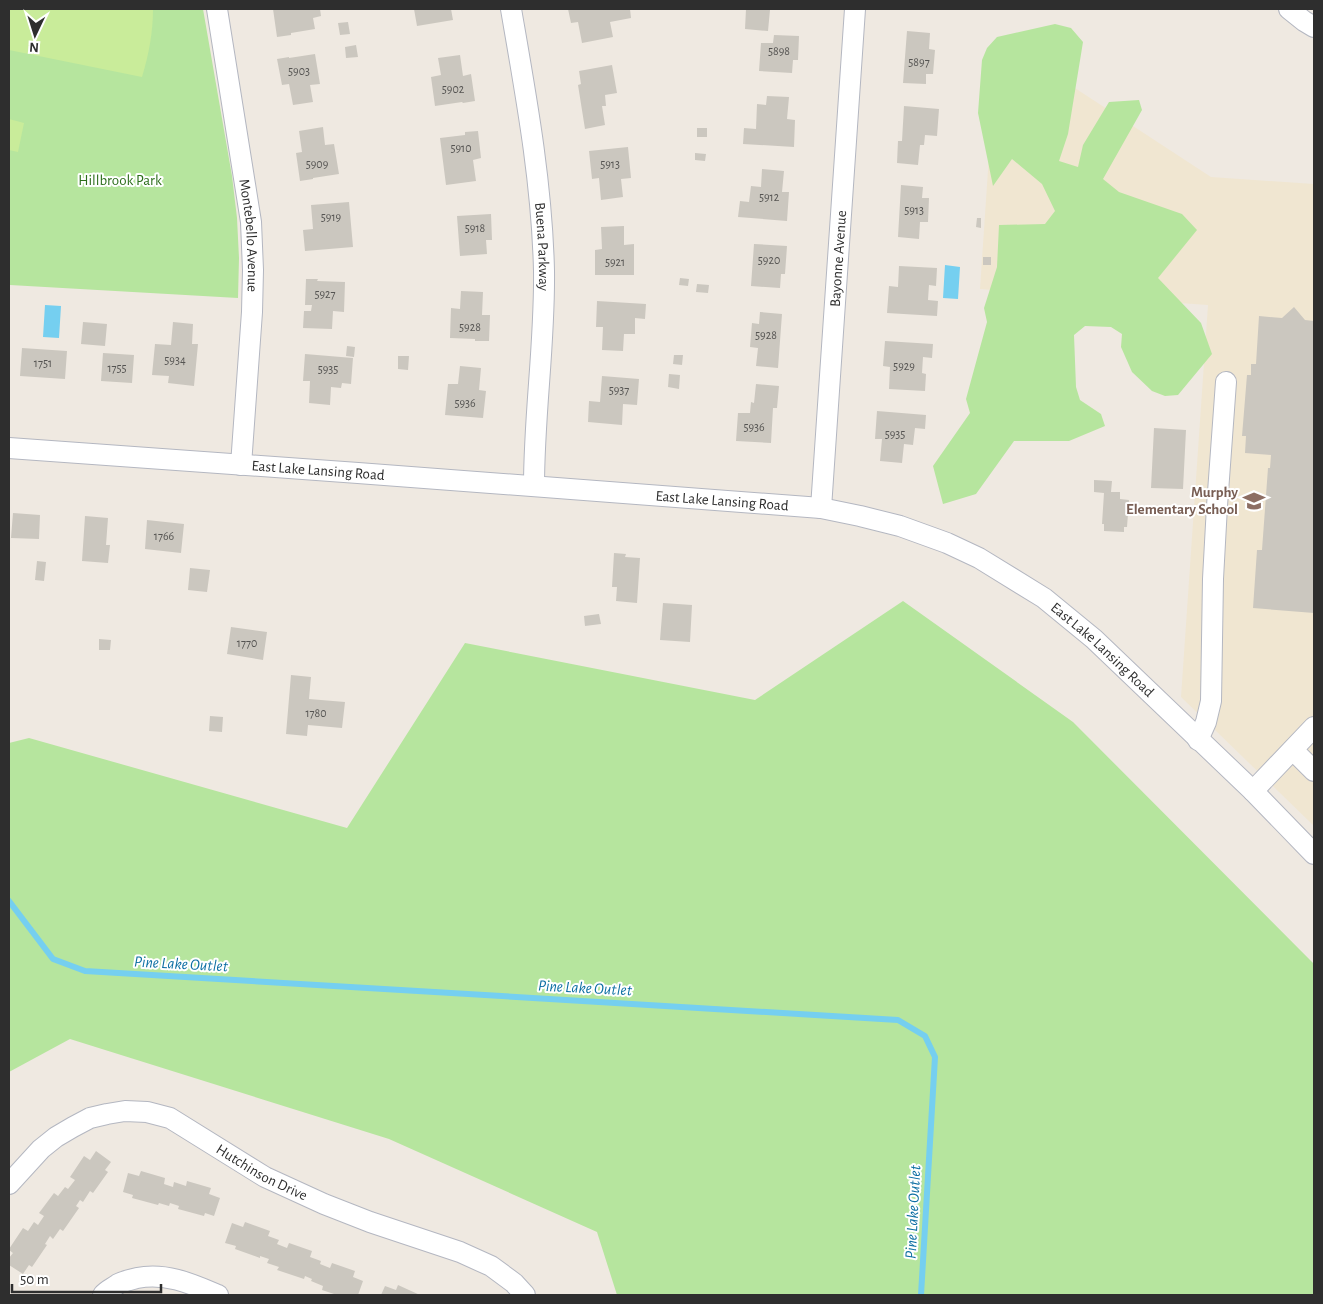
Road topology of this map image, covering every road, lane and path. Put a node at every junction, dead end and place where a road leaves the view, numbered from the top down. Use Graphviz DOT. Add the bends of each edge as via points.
graph roads {
  1 [pos="217,9"];
  2 [pos="511,9"];
  3 [pos="855,9"];
  4 [pos="1289,9"];
  5 [pos="1314,27"];
  6 [pos="1226,382"];
  7 [pos="9,448"];
  8 [pos="241,465"];
  9 [pos="534,486"];
  10 [pos="821,508"];
  11 [pos="1314,727"];
  12 [pos="1198,740"];
  13 [pos="1293,750"];
  14 [pos="1314,771"];
  15 [pos="1253,791"];
  16 [pos="1314,854"];
  17 [pos="9,1184"];
  18 [pos="102,1295"];
  19 [pos="218,1295"];
  20 [pos="525,1295"];
  1 -- 8 [label="street, Montebello Avenue" via="251,222 252,312"];
  2 -- 9 [label="street, Buena Parkway" via="534,143 542,212 544,273"];
  3 -- 10 [label="street, Bayonne Avenue"];
  4 -- 5 [label="street"];
  6 -- 12 [label="street" via="1213,570 1211,701"];
  7 -- 8 [label="street, East Lake Lansing Road"];
  8 -- 9 [label="street, East Lake Lansing Road"];
  9 -- 10 [label="street, East Lake Lansing Road"];
  10 -- 12 [label="street, East Lake Lansing Road" via="900,526 947,543 1028,588 1094,640"];
  11 -- 13 [label="street"];
  12 -- 15 [label="street, East Lake Lansing Road"];
  13 -- 14 [label="street"];
  13 -- 15 [label="street"];
  15 -- 16 [label="street, East Lake Lansing Road"];
  17 -- 20 [label="street, Hutchinson Drive" via="41,1149 72,1126 107,1114 147,1112 170,1118 266,1178 324,1204 491,1266"];
  18 -- 19 [label="street" via="123,1282 145,1276 165,1276"];
}
